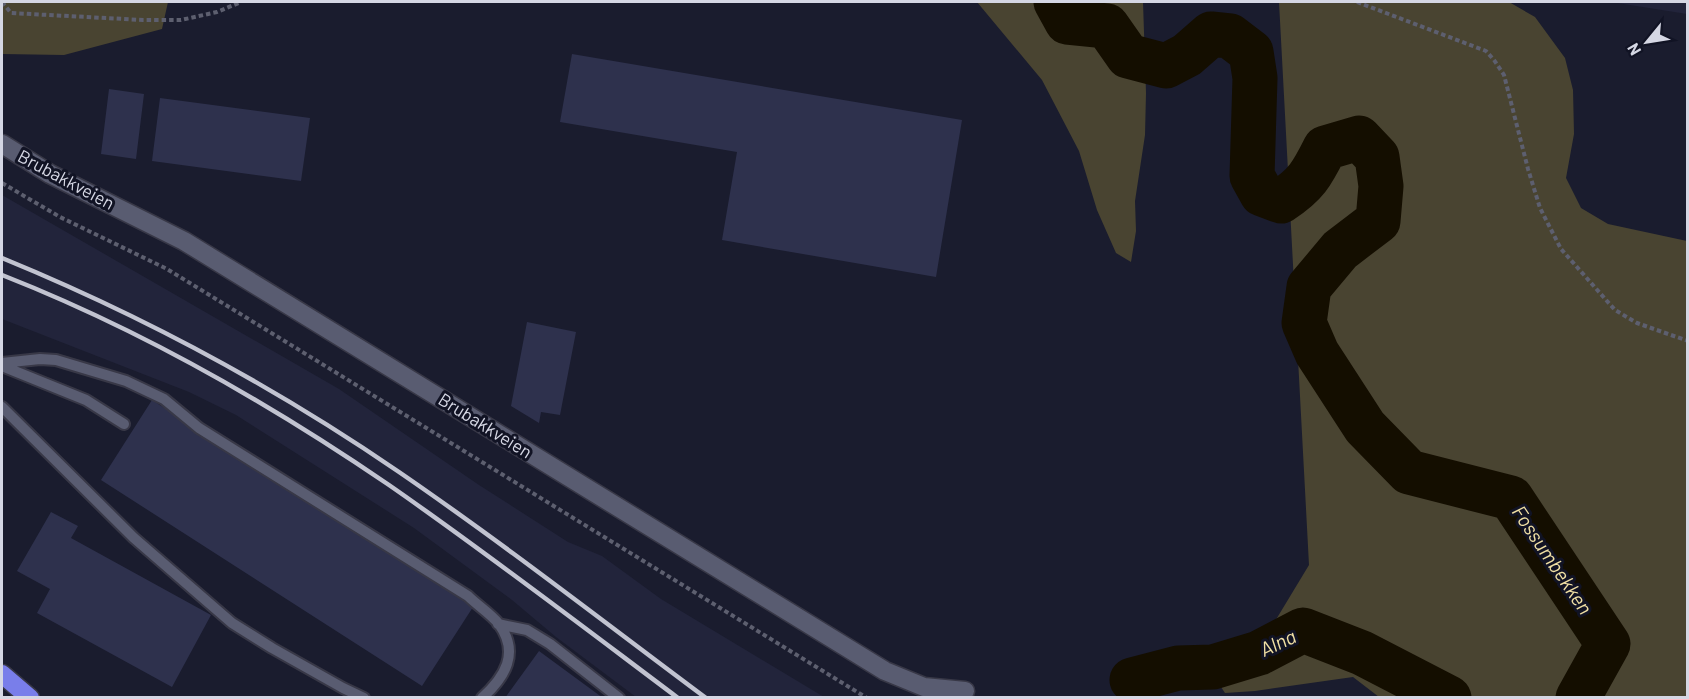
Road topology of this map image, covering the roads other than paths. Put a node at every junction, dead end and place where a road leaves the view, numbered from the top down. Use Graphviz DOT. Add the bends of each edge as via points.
graph roads {
  1 [pos="2,144"];
  2 [pos="2,365"];
  3 [pos="2,408"];
  4 [pos="124,424"];
  5 [pos="498,624"];
  6 [pos="2,674"];
  7 [pos="965,694"];
  8 [pos="30,698"];
  9 [pos="364,698"];
  10 [pos="482,698"];
  11 [pos="619,698"];
  1 -- 7 [label="street, Brubakkveien" via="59,178 184,241 885,671 924,687"];
  2 -- 4 [label="lane" via="86,400"];
  2 -- 5 [label="lane" via="56,360 126,381 164,399 200,428 468,596"];
  3 -- 9 [label="lane" via="134,538 232,622"];
  5 -- 10 [label="lane" via="507,641 509,663 498,684"];
  5 -- 11 [label="lane" via="527,630 550,644"];
  6 -- 8 [label="highway"];
}
